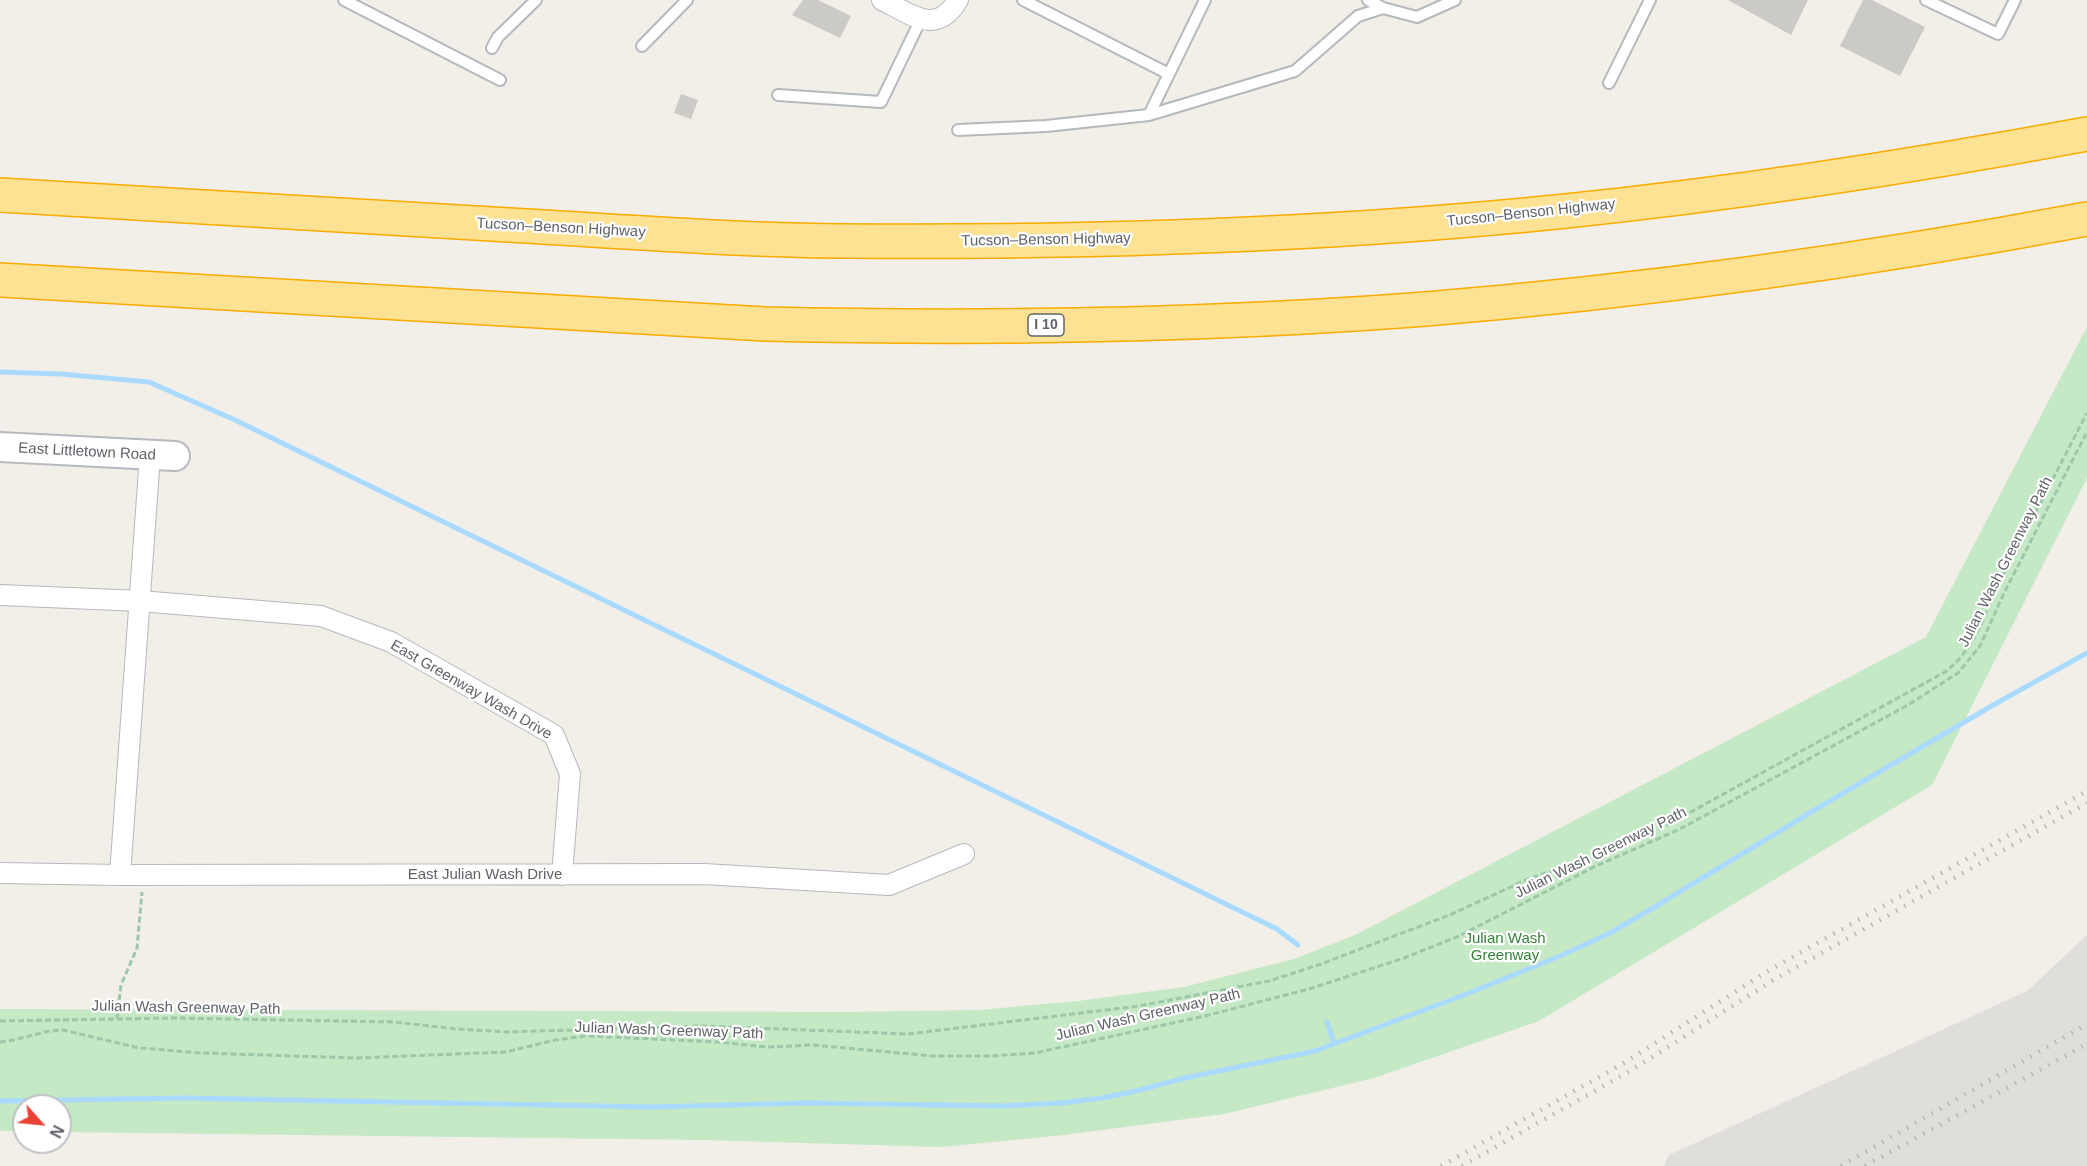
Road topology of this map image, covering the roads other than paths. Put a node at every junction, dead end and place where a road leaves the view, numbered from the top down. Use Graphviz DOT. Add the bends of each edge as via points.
graph roads {
  1 [pos="344,0"];
  2 [pos="536,0"];
  3 [pos="687,0"];
  4 [pos="882,0"];
  5 [pos="958,0"];
  6 [pos="1023,0"];
  7 [pos="1204,0"];
  8 [pos="1368,0"];
  9 [pos="1455,0"];
  10 [pos="1650,0"];
  11 [pos="1926,0"];
  12 [pos="2015,0"];
  13 [pos="1383,8"];
  14 [pos="921,19"];
  15 [pos="642,46"];
  16 [pos="492,48"];
  17 [pos="1169,74"];
  18 [pos="500,80"];
  19 [pos="1609,83"];
  20 [pos="778,95"];
  21 [pos="1149,115"];
  22 [pos="957,130"];
  23 [pos="2087,134"];
  24 [pos="0,195"];
  25 [pos="2087,219"];
  26 [pos="0,280"];
  27 [pos="0,447"];
  28 [pos="163,455"];
  29 [pos="0,595"];
  30 [pos="140,601"];
  31 [pos="964,854"];
  32 [pos="0,873"];
  33 [pos="120,875"];
  34 [pos="562,875"];
  1 -- 18 [label="lane"];
  2 -- 16 [label="lane" via="498,37"];
  3 -- 15 [label="lane"];
  4 -- 14 [label="street"];
  5 -- 14 [label="street" via="946,16"];
  6 -- 17 [label="lane"];
  7 -- 17 [label="lane"];
  8 -- 13 [label="lane"];
  9 -- 13 [label="lane" via="1416,17"];
  10 -- 19 [label="lane"];
  11 -- 12 [label="lane" via="1998,34"];
  13 -- 21 [label="lane" via="1358,16 1295,71"];
  14 -- 20 [label="lane" via="881,102"];
  17 -- 21 [label="lane"];
  21 -- 22 [label="lane"];
  23 -- 24 [label="highway, Tucson–Benson Highway" via="1834,177 1563,211 1349,229 1098,240 838,241 710,236"];
  25 -- 26 [label="highway, I 10" via="1788,270 1557,297 1290,317 1079,325 765,324"];
  27 -- 28 [label="street, East Littletown Road"];
  28 -- 30 [label="street"];
  29 -- 30 [label="street, East Greenway Wash Drive"];
  30 -- 33 [label="street"];
  30 -- 34 [label="street, East Greenway Wash Drive" via="321,616 391,642 554,735 570,774"];
  31 -- 34 [label="street, East Julian Wash Drive" via="889,885 704,874"];
  32 -- 33 [label="street, East Julian Wash Drive"];
  33 -- 34 [label="street, East Julian Wash Drive"];
}
